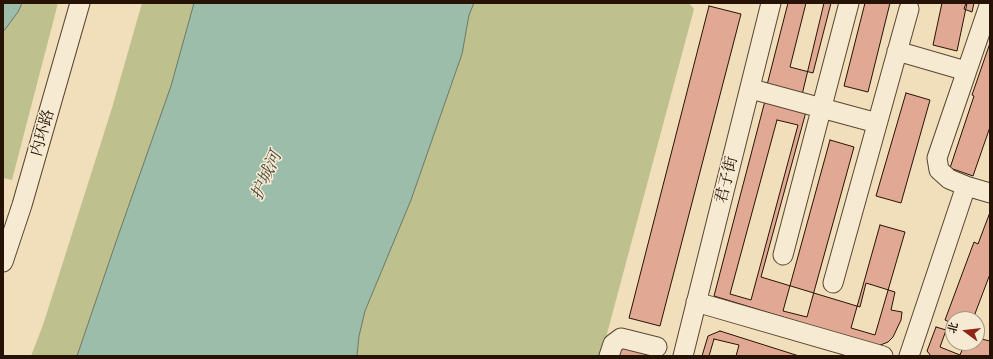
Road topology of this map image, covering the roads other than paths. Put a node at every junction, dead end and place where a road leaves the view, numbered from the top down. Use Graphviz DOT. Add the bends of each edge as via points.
graph roads {
  1 [pos="80,3"];
  2 [pos="771,3"];
  3 [pos="849,3"];
  4 [pos="990,3"];
  5 [pos="909,9"];
  6 [pos="897,51"];
  7 [pos="966,71"];
  8 [pos="756,90"];
  9 [pos="877,124"];
  10 [pos="966,186"];
  11 [pos="989,188"];
  12 [pos="783,255"];
  13 [pos="3,262"];
  14 [pos="833,283"];
  15 [pos="696,302"];
  16 [pos="657,347"];
  17 [pos="609,356"];
  18 [pos="683,356"];
  19 [pos="883,356"];
  20 [pos="909,356"];
  1 -- 13 [label="street, 内环路"];
  2 -- 15 [label="street, 君子街"];
  3 -- 12 [label="street"];
  4 -- 7 [label="street"];
  5 -- 6 [label="street"];
  6 -- 7 [label="street"];
  6 -- 9 [label="street"];
  7 -- 10 [label="street" via="937,158 939,170 949,179"];
  8 -- 9 [label="street"];
  9 -- 14 [label="street"];
  10 -- 11 [label="street"];
  10 -- 20 [label="street"];
  15 -- 18 [label="street, 君子街"];
  15 -- 19 [label="street"];
  16 -- 17 [label="street" via="621,338 613,344"];
}
